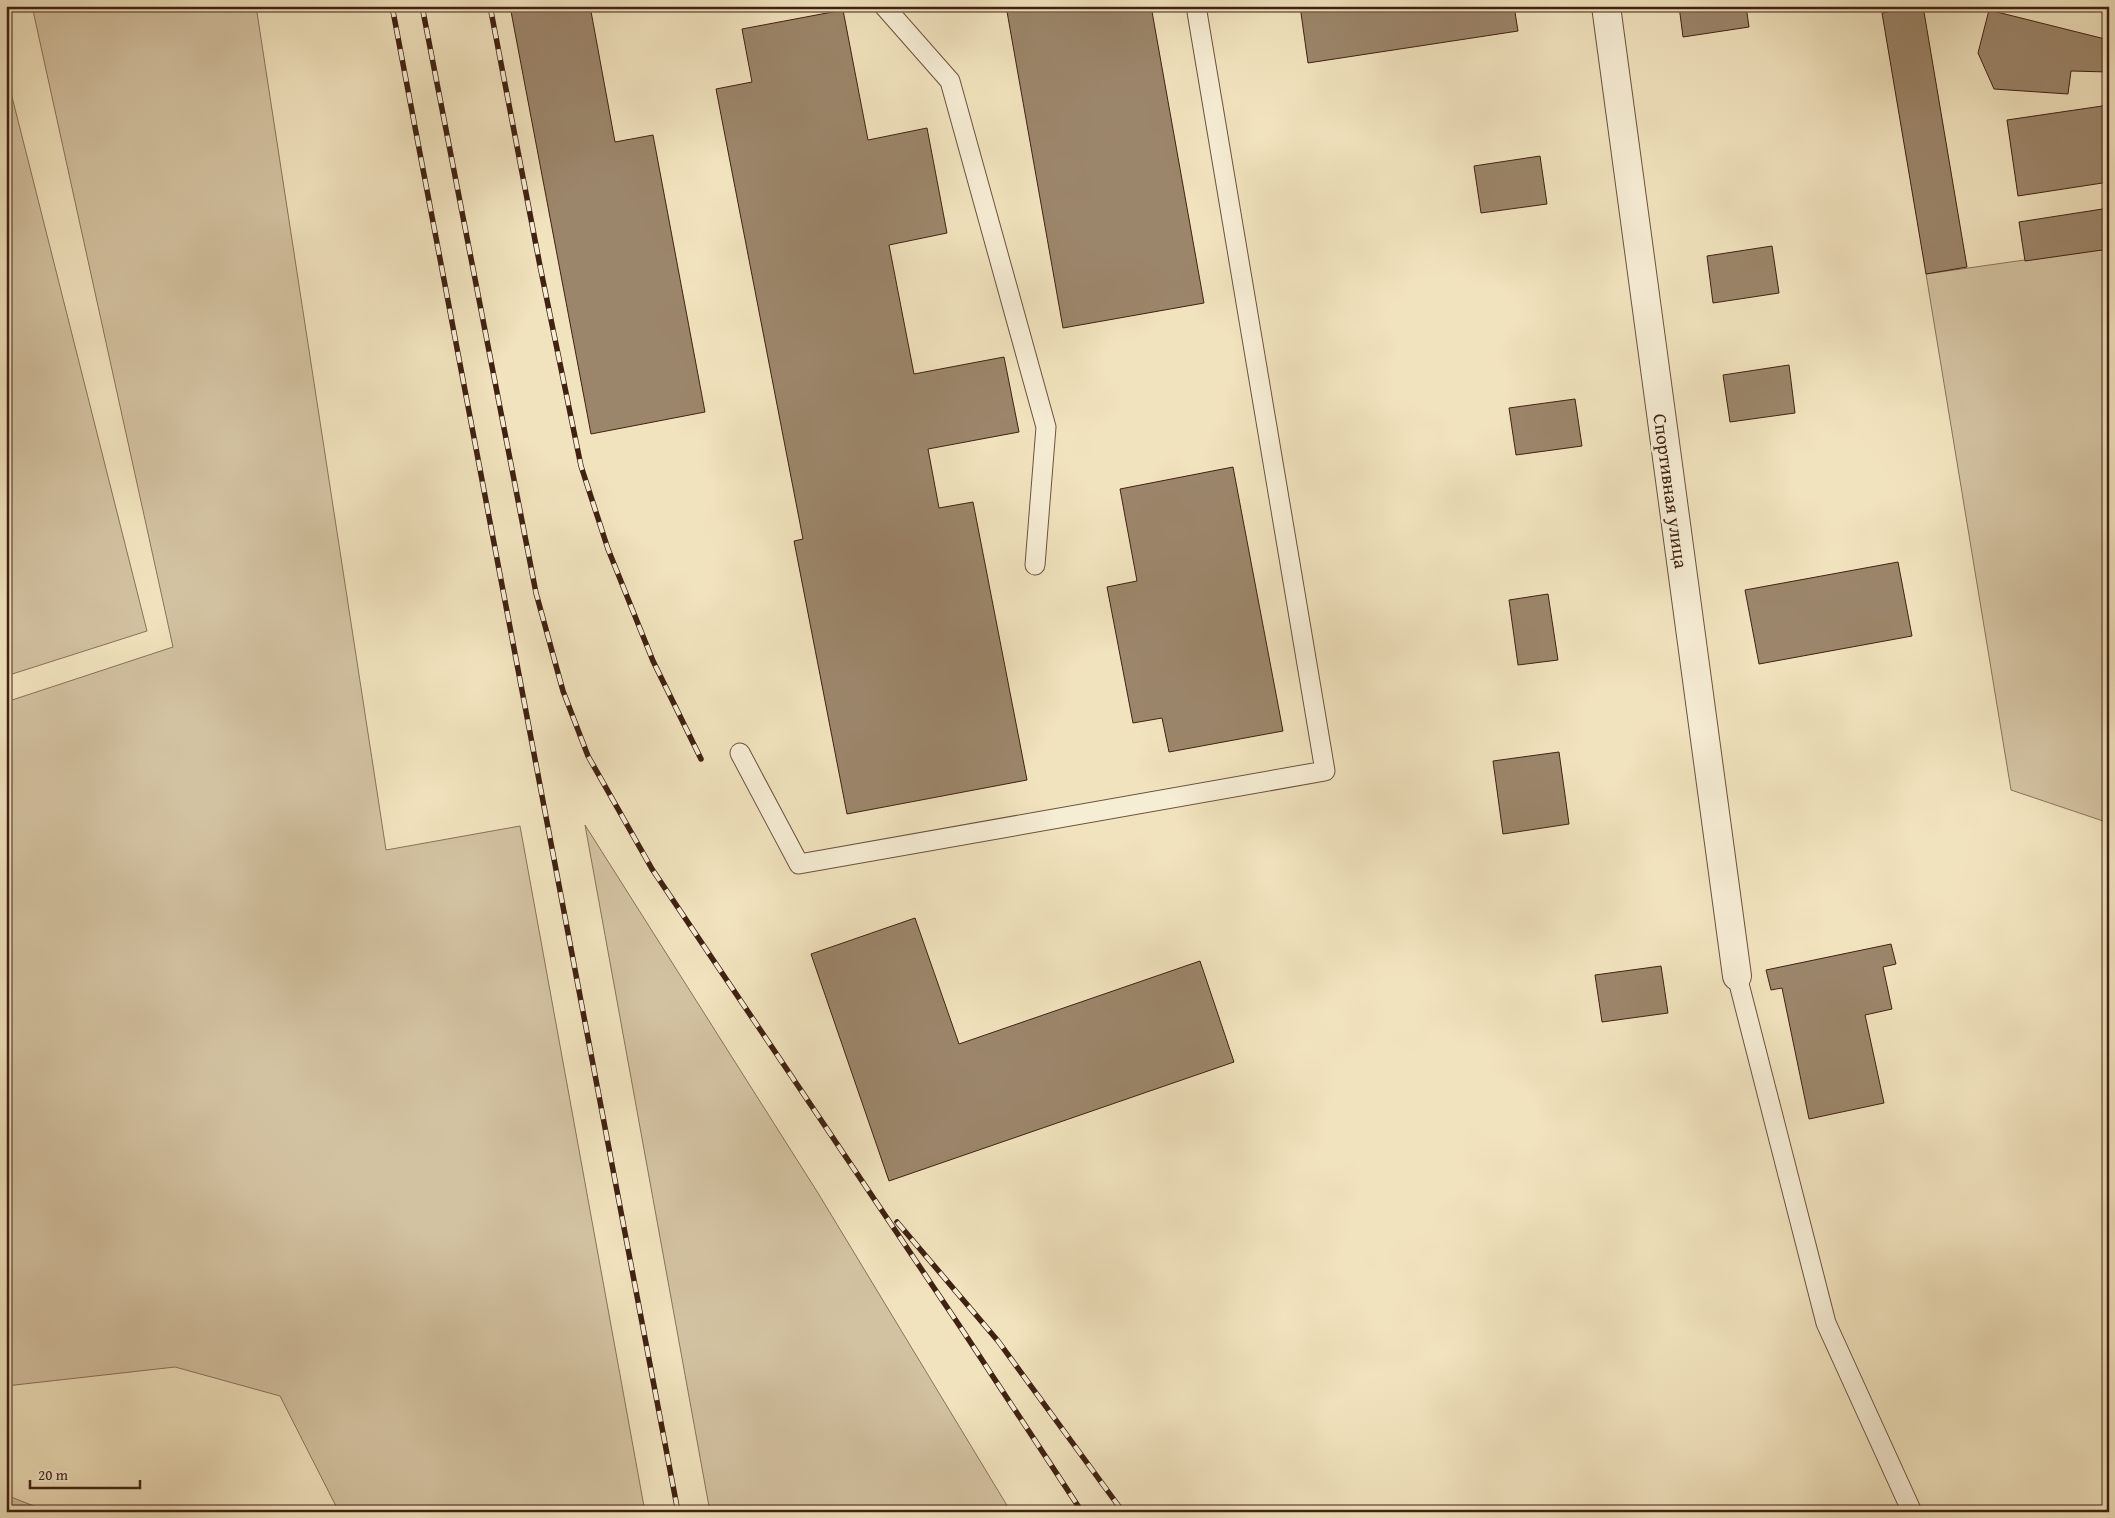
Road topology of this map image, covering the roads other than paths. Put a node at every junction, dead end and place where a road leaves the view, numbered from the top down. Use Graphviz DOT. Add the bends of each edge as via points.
graph roads {
  1 [pos="884,6"];
  2 [pos="1196,6"];
  3 [pos="1606,6"];
  4 [pos="1036,565"];
  5 [pos="740,753"];
  6 [pos="1737,976"];
  7 [pos="1912,1512"];
  1 -- 4 [label="lane" via="950,81 1046,427"];
  2 -- 5 [label="lane" via="1325,770 799,864"];
  3 -- 6 [label="street, Спортивная улица"];
  6 -- 7 [label="lane" via="1826,1322"];
}
